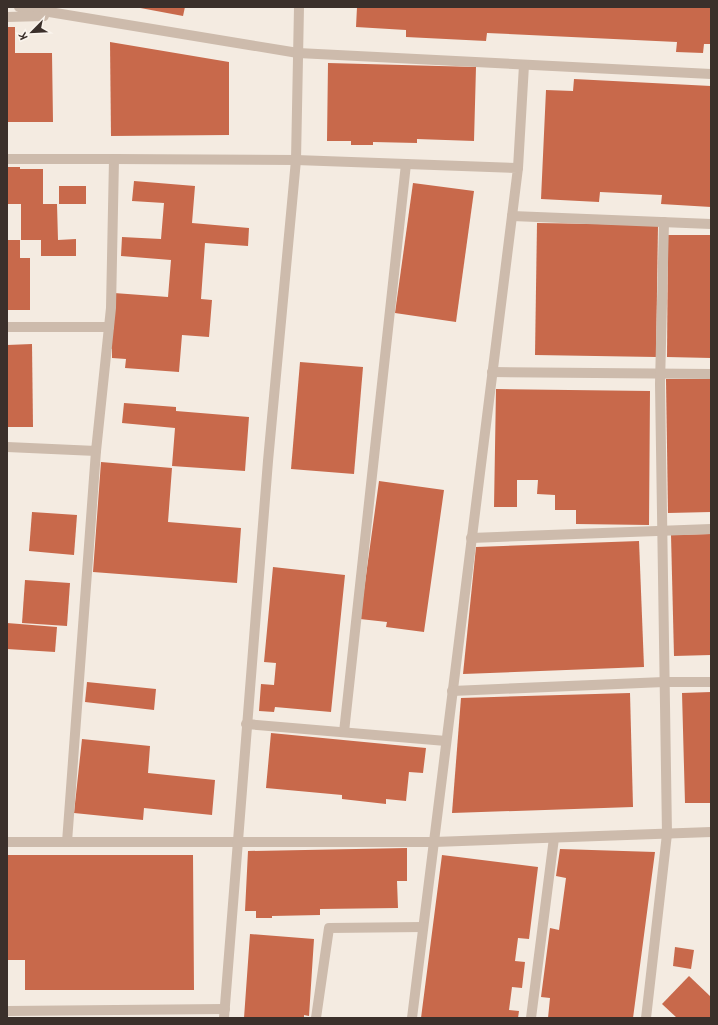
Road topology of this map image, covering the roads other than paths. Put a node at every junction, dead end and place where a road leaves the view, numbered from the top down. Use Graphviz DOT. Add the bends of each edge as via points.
graph roads {
  1 [pos="19,7"];
  2 [pos="299,7"];
  3 [pos="70,15"];
  4 [pos="7,16"];
  5 [pos="298,53"];
  6 [pos="524,65"];
  7 [pos="711,74"];
  8 [pos="7,159"];
  9 [pos="114,159"];
  10 [pos="296,160"];
  11 [pos="406,164"];
  12 [pos="518,168"];
  13 [pos="512,216"];
  14 [pos="664,222"];
  15 [pos="711,224"];
  16 [pos="7,327"];
  17 [pos="109,327"];
  18 [pos="492,372"];
  19 [pos="660,374"];
  20 [pos="711,374"];
  21 [pos="7,447"];
  22 [pos="96,451"];
  23 [pos="711,529"];
  24 [pos="662,530"];
  25 [pos="471,538"];
  26 [pos="664,682"];
  27 [pos="711,682"];
  28 [pos="452,691"];
  29 [pos="246,724"];
  30 [pos="344,732"];
  31 [pos="446,740"];
  32 [pos="711,832"];
  33 [pos="667,834"];
  34 [pos="554,838"];
  35 [pos="7,842"];
  36 [pos="67,842"];
  37 [pos="237,842"];
  38 [pos="434,842"];
  39 [pos="423,927"];
  40 [pos="7,1011"];
  41 [pos="225,1013"];
  42 [pos="316,1018"];
  43 [pos="412,1018"];
  44 [pos="531,1018"];
  45 [pos="646,1018"];
  1 -- 3 [label="street"];
  2 -- 5 [label="street"];
  3 -- 4 [label="street"];
  3 -- 5 [label="street"];
  5 -- 6 [label="street"];
  5 -- 10 [label="street"];
  6 -- 7 [label="street"];
  6 -- 12 [label="street"];
  8 -- 9 [label="street"];
  9 -- 10 [label="street"];
  9 -- 17 [label="street" via="112,308"];
  10 -- 11 [label="street"];
  10 -- 29 [label="street"];
  11 -- 12 [label="street"];
  11 -- 30 [label="street"];
  12 -- 13 [label="street"];
  13 -- 14 [label="street"];
  13 -- 18 [label="street"];
  14 -- 15 [label="street"];
  14 -- 19 [label="street"];
  16 -- 17 [label="street"];
  17 -- 22 [label="street"];
  18 -- 19 [label="street"];
  18 -- 25 [label="street"];
  19 -- 20 [label="street"];
  19 -- 24 [label="street"];
  21 -- 22 [label="street"];
  22 -- 36 [label="street"];
  23 -- 24 [label="street"];
  24 -- 25 [label="street"];
  24 -- 26 [label="street"];
  25 -- 28 [label="street"];
  26 -- 27 [label="street"];
  26 -- 28 [label="street"];
  26 -- 33 [label="street"];
  28 -- 31 [label="street"];
  29 -- 30 [label="street"];
  29 -- 37 [label="street"];
  30 -- 31 [label="street"];
  31 -- 38 [label="street"];
  32 -- 33 [label="street"];
  33 -- 34 [label="street"];
  33 -- 45 [label="street"];
  34 -- 38 [label="street"];
  34 -- 44 [label="street"];
  35 -- 36 [label="street"];
  36 -- 37 [label="street"];
  37 -- 38 [label="street"];
  37 -- 41 [label="street"];
  38 -- 39 [label="street"];
  39 -- 42 [label="street" via="329,928"];
  39 -- 43 [label="street"];
  40 -- 41 [label="street"];
}
